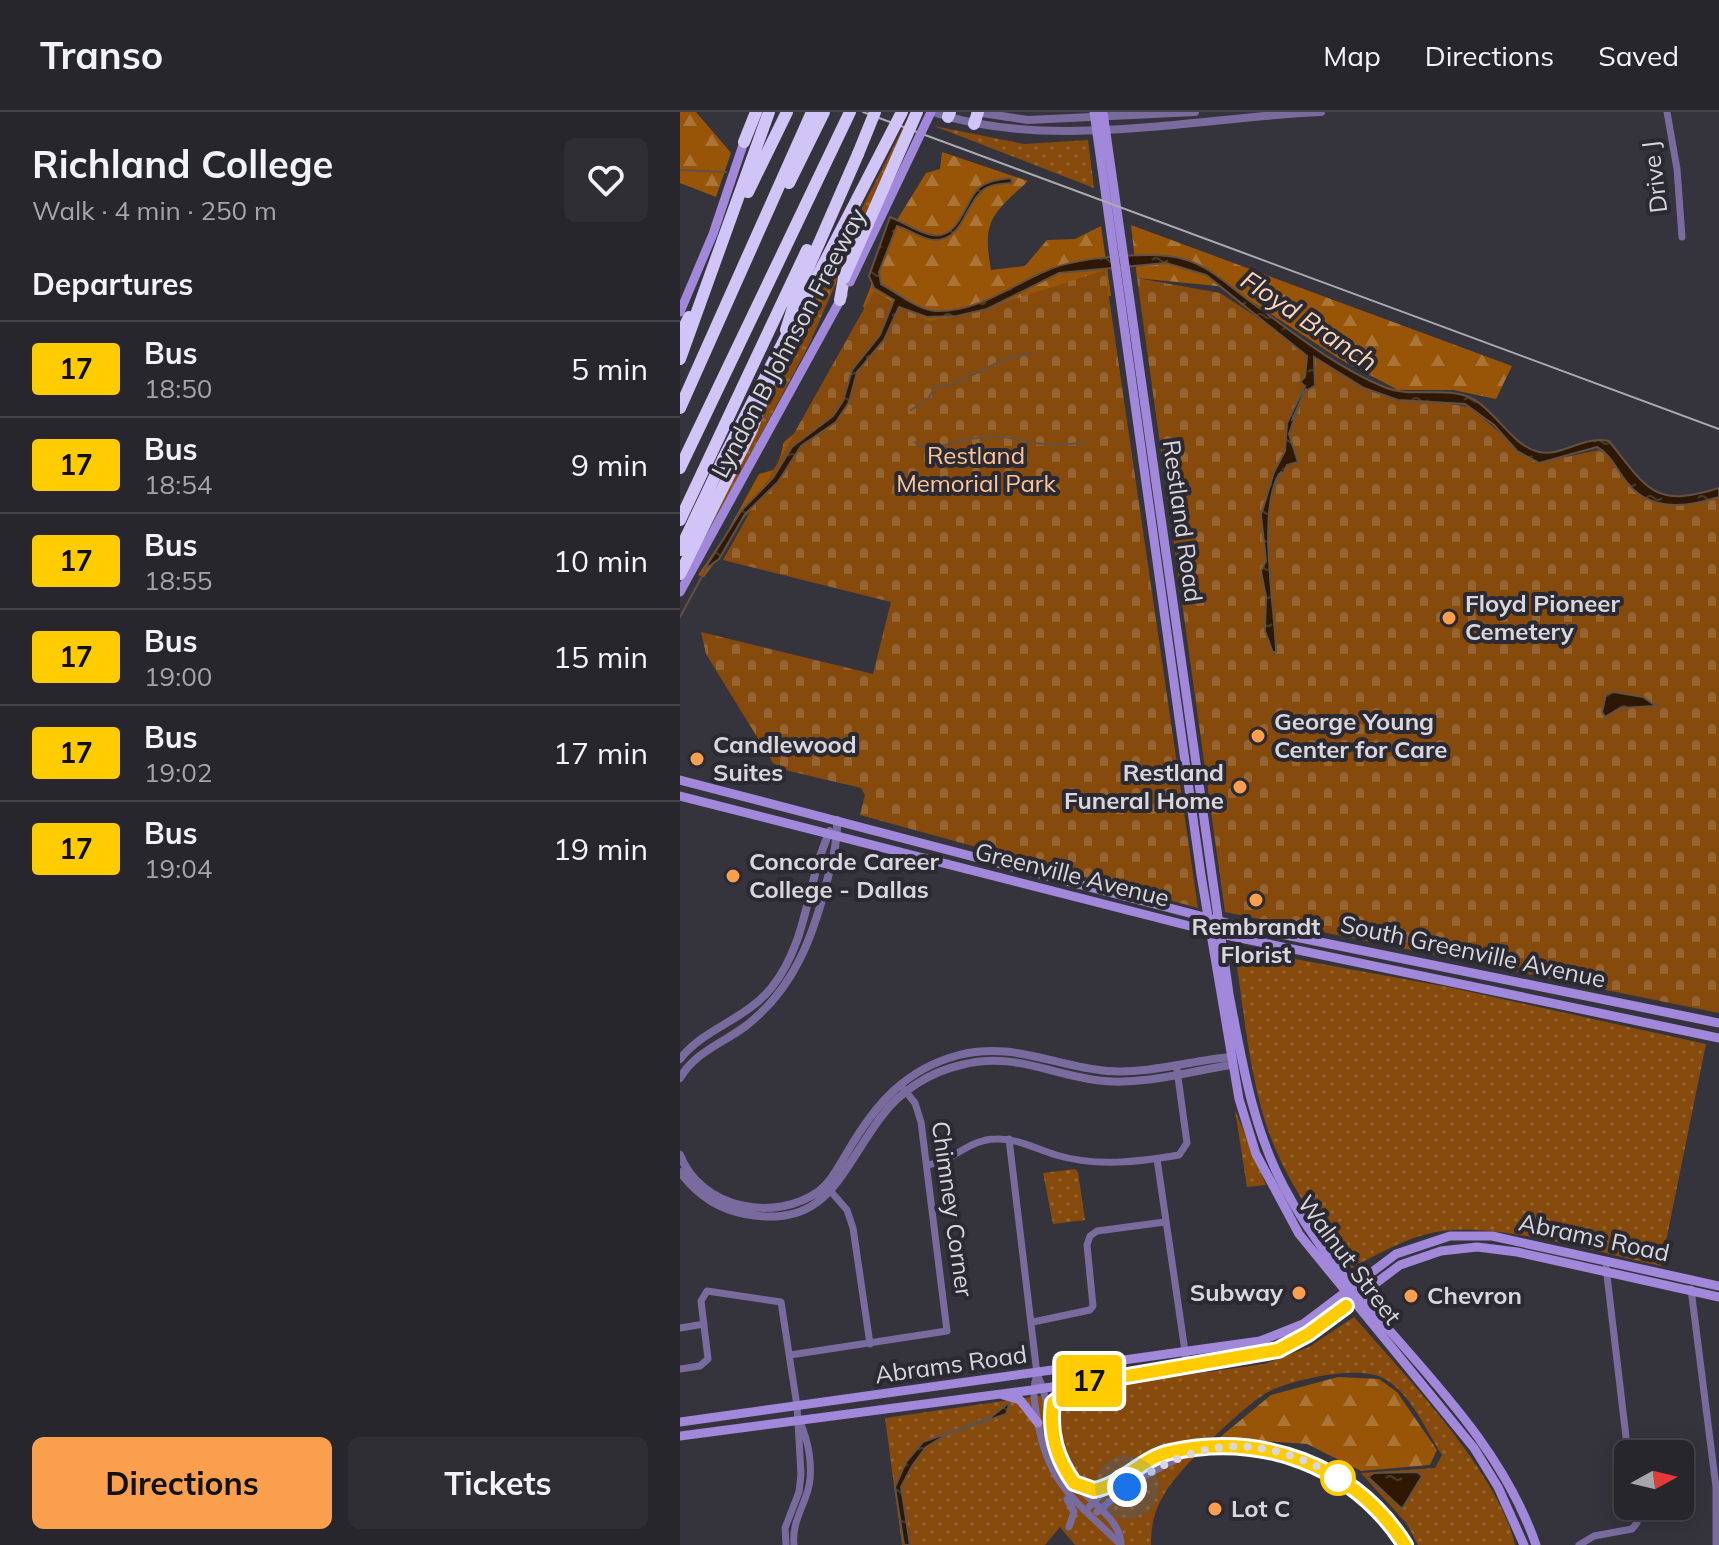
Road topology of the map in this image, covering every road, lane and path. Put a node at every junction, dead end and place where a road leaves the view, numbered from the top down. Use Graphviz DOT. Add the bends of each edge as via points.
graph roads {
  1 [pos="754,112"];
  2 [pos="769,112"];
  3 [pos="787,112"];
  4 [pos="812,112"];
  5 [pos="824,112"];
  6 [pos="850,112"];
  7 [pos="873,112"];
  8 [pos="902,112"];
  9 [pos="917,112"];
  10 [pos="932,112"];
  11 [pos="1195,112"];
  12 [pos="1321,112"];
  13 [pos="1667,112"];
  14 [pos="1098,114"];
  15 [pos="949,115"];
  16 [pos="976,115"];
  17 [pos="1100,128"];
  18 [pos="809,131"];
  19 [pos="744,142"];
  20 [pos="854,153"];
  21 [pos="1119,226"];
  22 [pos="1108,228"];
  23 [pos="1682,237"];
  24 [pos="1118,256"];
  25 [pos="1121,273"];
  26 [pos="847,280"];
  27 [pos="840,300"];
  28 [pos="680,312"];
  29 [pos="680,336"];
  30 [pos="680,359"];
  31 [pos="680,408"];
  32 [pos="680,468"];
  33 [pos="680,520"];
  34 [pos="680,550"];
  35 [pos="680,574"];
  36 [pos="680,592"];
  37 [pos="680,780"];
  38 [pos="731,793"];
  39 [pos="680,796"];
  40 [pos="727,808"];
  41 [pos="837,820"];
  42 [pos="833,835"];
  43 [pos="1004,864"];
  44 [pos="1001,878"];
  45 [pos="1207,918"];
  46 [pos="1219,921"];
  47 [pos="1209,931"];
  48 [pos="1271,932"];
  49 [pos="1221,934"];
  50 [pos="1323,941"];
  51 [pos="1269,944"];
  52 [pos="794,950"];
  53 [pos="1320,954"];
  54 [pos="804,955"];
  55 [pos="1719,1023"];
  56 [pos="1719,1038"];
  57 [pos="680,1059"];
  58 [pos="1230,1061"];
  59 [pos="1175,1063"];
  60 [pos="1177,1074"];
  61 [pos="680,1078"];
  62 [pos="899,1084"];
  63 [pos="905,1091"];
  64 [pos="1009,1139"];
  65 [pos="680,1155"];
  66 [pos="1157,1159"];
  67 [pos="928,1165"];
  68 [pos="680,1172"];
  69 [pos="829,1189"];
  70 [pos="1288,1195"];
  71 [pos="1279,1201"];
  72 [pos="1165,1222"];
  73 [pos="1518,1247"];
  74 [pos="1606,1266"];
  75 [pos="1695,1281"];
  76 [pos="1353,1285"];
  77 [pos="1719,1286"];
  78 [pos="1691,1291"];
  79 [pos="1344,1292"];
  80 [pos="1360,1294"];
  81 [pos="1719,1297"];
  82 [pos="1351,1301"];
  83 [pos="1033,1322"];
  84 [pos="704,1324"];
  85 [pos="680,1328"];
  86 [pos="870,1344"];
  87 [pos="1184,1351"];
  88 [pos="790,1355"];
  89 [pos="1187,1365"];
  90 [pos="680,1369"];
  91 [pos="1037,1374"];
  92 [pos="1082,1382"];
  93 [pos="1044,1388"];
  94 [pos="1032,1390"];
  95 [pos="988,1395"];
  96 [pos="797,1406"];
  97 [pos="706,1419"];
  98 [pos="799,1419"];
  99 [pos="680,1422"];
  100 [pos="1050,1422"];
  101 [pos="1038,1423"];
  102 [pos="708,1432"];
  103 [pos="680,1436"];
  104 [pos="1626,1440"];
  105 [pos="1193,1451"];
  106 [pos="1117,1481"];
  107 [pos="1074,1483"];
  108 [pos="1061,1486"];
  109 [pos="1127,1487"];
  110 [pos="1092,1503"];
  111 [pos="1100,1509"];
  112 [pos="1085,1511"];
  113 [pos="1093,1517"];
  114 [pos="1637,1520"];
  115 [pos="1069,1527"];
  116 [pos="786,1545"];
  117 [pos="794,1545"];
  118 [pos="1121,1545"];
  119 [pos="1405,1545"];
  120 [pos="1524,1545"];
  121 [pos="1536,1545"];
  122 [pos="1579,1545"];
  123 [pos="1716,1545"];
  1 -- 19 [label="highway"];
  2 -- 30 [label="highway"];
  3 -- 29 [label="highway"];
  4 -- 18 [label="highway"];
  5 -- 18 [label="highway"];
  6 -- 32 [label="highway"];
  7 -- 20 [label="highway, bridge"];
  8 -- 34 [label="highway, bridge"];
  9 -- 26 [label="highway, bridge"];
  10 -- 15 [label="street"];
  10 -- 26 [label="main road, Lyndon B Johnson Freeway, bridge"];
  11 -- 14 [label="street"];
  12 -- 17 [label="street"];
  13 -- 23 [label="street, Drive J"];
  14 -- 16 [label="street" via="1028,120"];
  14 -- 17 [label="main road"];
  15 -- 16 [label="street"];
  16 -- 17 [label="street" via="1028,130"];
  17 -- 21 [label="main road, Restland Road"];
  17 -- 22 [label="main road, Restland Road"];
  18 -- 31 [label="highway"];
  19 -- 28 [label="main road"];
  20 -- 33 [label="highway, Lyndon B Johnson Freeway"];
  20 -- 35 [label="highway" via="799,289 752,429"];
  21 -- 22 [label="main road"];
  21 -- 24 [label="main road, Restland Road"];
  22 -- 24 [label="main road, Restland Road"];
  24 -- 25 [label="main road, Restland Road"];
  25 -- 45 [label="main road, Restland Road"];
  25 -- 46 [label="main road, Restland Road"];
  26 -- 27 [label="highway"];
  27 -- 36 [label="main road, Lyndon B Johnson Freeway"];
  37 -- 38 [label="main road, Greenville Avenue"];
  38 -- 40 [label="main road"];
  38 -- 41 [label="main road, Greenville Avenue"];
  39 -- 40 [label="main road, Greenville Avenue"];
  40 -- 42 [label="main road, Greenville Avenue"];
  41 -- 42 [label="street"];
  41 -- 43 [label="main road, Greenville Avenue"];
  42 -- 44 [label="main road, Greenville Avenue"];
  42 -- 52 [label="street"];
  42 -- 54 [label="street" via="814,931"];
  43 -- 44 [label="main road"];
  43 -- 45 [label="main road, Greenville Avenue"];
  44 -- 47 [label="main road, Greenville Avenue"];
  45 -- 46 [label="main road, Greenville Avenue"];
  45 -- 47 [label="main road, Walnut Street"];
  46 -- 48 [label="main road, South Greenville Avenue"];
  46 -- 49 [label="main road, Walnut Street"];
  47 -- 49 [label="main road, Greenville Avenue"];
  47 -- 58 [label="main road, Walnut Street"];
  48 -- 50 [label="main road, South Greenville Avenue"];
  48 -- 51 [label="main road"];
  49 -- 51 [label="main road, South Greenville Avenue"];
  49 -- 70 [label="main road, Walnut Street" via="1249,1094 1265,1149"];
  50 -- 53 [label="main road"];
  50 -- 55 [label="main road, South Greenville Avenue"];
  51 -- 53 [label="main road, South Greenville Avenue"];
  52 -- 54 [label="street"];
  52 -- 57 [label="street" via="748,1012 697,1042"];
  53 -- 56 [label="main road, South Greenville Avenue"];
  54 -- 61 [label="street" via="759,1014 699,1055"];
  58 -- 59 [label="street"];
  58 -- 60 [label="street"];
  58 -- 71 [label="main road, Walnut Street" via="1256,1154"];
  59 -- 60 [label="street"];
  59 -- 62 [label="street" via="1104,1071 1033,1053 991,1049 932,1064"];
  60 -- 63 [label="street" via="1101,1081 988,1059 940,1071"];
  60 -- 66 [label="street" via="1186,1146 1179,1155"];
  62 -- 63 [label="street, Chimney Corner"];
  62 -- 69 [label="street" via="869,1115"];
  63 -- 67 [label="street, Chimney Corner" via="918,1111"];
  63 -- 69 [label="street"];
  64 -- 66 [label="street" via="1087,1161"];
  64 -- 67 [label="street" via="976,1141 954,1158"];
  64 -- 83 [label="street"];
  65 -- 69 [label="street" via="711,1194 741,1205 786,1205"];
  66 -- 72 [label="street"];
  67 -- 86 [label="street, Chimney Corner" via="947,1331"];
  68 -- 69 [label="street" via="712,1203 762,1217 809,1208"];
  69 -- 86 [label="street" via="847,1210 853,1228"];
  70 -- 71 [label="main road"];
  70 -- 76 [label="main road, Walnut Street"];
  71 -- 79 [label="main road, Walnut Street"];
  72 -- 83 [label="street" via="1090,1236 1093,1306"];
  72 -- 87 [label="street"];
  73 -- 74 [label="main road, Abrams Road"];
  73 -- 76 [label="main road, Abrams Road" via="1476,1235 1434,1239 1396,1254"];
  73 -- 80 [label="main road, Abrams Road" via="1429,1254 1400,1265"];
  74 -- 75 [label="main road, Abrams Road"];
  74 -- 78 [label="main road, Abrams Road"];
  74 -- 104 [label="street"];
  75 -- 77 [label="main road, Abrams Road"];
  75 -- 78 [label="street"];
  76 -- 79 [label="main road, Abrams Road"];
  76 -- 80 [label="main road, Walnut Street"];
  78 -- 81 [label="main road, Abrams Road"];
  78 -- 123 [label="street" via="1716,1487"];
  79 -- 82 [label="main road, Walnut Street"];
  79 -- 87 [label="main road, Abrams Road" via="1275,1338"];
  80 -- 82 [label="main road, Abrams Road"];
  80 -- 121 [label="main road, Walnut Street" via="1482,1440 1520,1504"];
  82 -- 89 [label="main road, Abrams Road" via="1324,1324 1278,1350"];
  82 -- 120 [label="main road, Walnut Street" via="1474,1448"];
  83 -- 91 [label="street"];
  84 -- 85 [label="street"];
  84 -- 88 [label="street" via="701,1301 707,1291 776,1299 784,1306"];
  84 -- 90 [label="street" via="706,1363"];
  86 -- 88 [label="street, Chimney Corner"];
  87 -- 89 [label="street"];
  87 -- 91 [label="main road, Abrams Road"];
  88 -- 96 [label="street"];
  89 -- 92 [label="main road, Abrams Road"];
  91 -- 93 [label="street"];
  91 -- 94 [label="street"];
  91 -- 96 [label="main road, Abrams Road"];
  92 -- 93 [label="main road, Abrams Road"];
  92 -- 100 [label="main road" via="1057,1397"];
  93 -- 94 [label="main road, Abrams Road"];
  93 -- 100 [label="street"];
  94 -- 95 [label="main road, Abrams Road"];
  94 -- 101 [label="street"];
  95 -- 98 [label="main road, Abrams Road"];
  95 -- 101 [label="main road" via="1020,1400"];
  96 -- 97 [label="main road, Abrams Road"];
  96 -- 98 [label="street"];
  97 -- 99 [label="main road, Abrams Road"];
  97 -- 102 [label="street"];
  98 -- 102 [label="main road, Abrams Road"];
  98 -- 116 [label="street" via="801,1483 785,1528"];
  98 -- 117 [label="street" via="810,1481 794,1525"];
  100 -- 107 [label="street" via="1060,1460"];
  101 -- 108 [label="street" via="1046,1459"];
  102 -- 103 [label="main road, Abrams Road"];
  105 -- 106 [label="street" via="1170,1452"];
  105 -- 109 [label="street"];
  105 -- 119 [label="street" via="1258,1448 1320,1467 1370,1501"];
  106 -- 107 [label="street" via="1094,1490"];
  106 -- 109 [label="street"];
  106 -- 110 [label="street"];
  107 -- 110 [label="street"];
  108 -- 112 [label="street"];
  108 -- 115 [label="street" via="1073,1507"];
  109 -- 111 [label="street"];
  110 -- 111 [label="street"];
  110 -- 112 [label="street"];
  111 -- 113 [label="street"];
  111 -- 118 [label="street" via="1120,1532"];
  112 -- 113 [label="street"];
  113 -- 118 [label="street"];
  114 -- 122 [label="street" via="1632,1529 1594,1536"];
}
